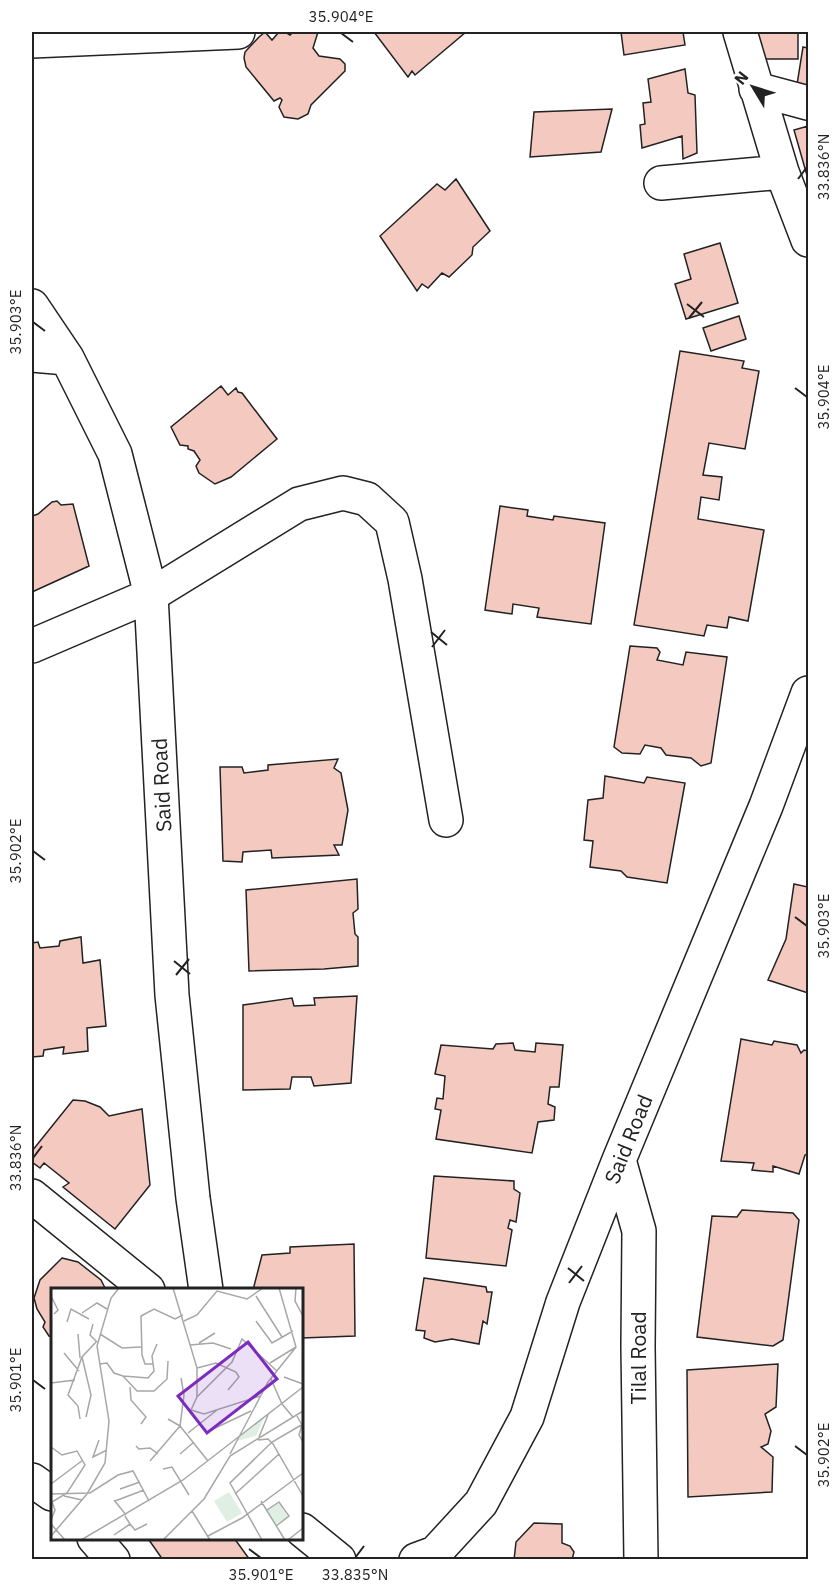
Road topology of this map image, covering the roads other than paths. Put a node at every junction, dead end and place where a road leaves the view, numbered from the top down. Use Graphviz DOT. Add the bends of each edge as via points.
graph roads {
  1 [pos="238,32"];
  2 [pos="740,32"];
  3 [pos="32,41"];
  4 [pos="756,90"];
  5 [pos="808,103"];
  6 [pos="782,172"];
  7 [pos="661,183"];
  8 [pos="808,240"];
  9 [pos="32,306"];
  10 [pos="32,355"];
  11 [pos="67,358"];
  12 [pos="151,595"];
  13 [pos="32,646"];
  14 [pos="808,693"];
  15 [pos="446,820"];
  16 [pos="619,1160"];
  17 [pos="32,1196"];
  18 [pos="146,1288"];
  19 [pos="206,1288"];
  20 [pos="32,1480"];
  21 [pos="51,1493"];
  22 [pos="303,1531"];
  23 [pos="95,1540"];
  24 [pos="113,1560"];
  25 [pos="339,1560"];
  26 [pos="416,1560"];
  27 [pos="641,1560"];
  1 -- 3 [label="street"];
  2 -- 4 [label="street"];
  4 -- 5 [label="street"];
  4 -- 6 [label="street"];
  6 -- 7 [label="street"];
  6 -- 8 [label="street"];
  9 -- 11 [label="street, Said Road"];
  10 -- 11 [label="street"];
  11 -- 12 [label="street, Said Road" via="116,454"];
  12 -- 13 [label="street"];
  12 -- 15 [label="street" via="300,504 343,493 367,499 392,522"];
  12 -- 19 [label="street, Said Road" via="172,995"];
  14 -- 16 [label="street, Said Road" via="766,806"];
  16 -- 26 [label="street, Said Road" via="563,1302 527,1417 481,1503 435,1553"];
  16 -- 27 [label="street, Tilal Road" via="639,1231"];
  17 -- 18 [label="street"];
  20 -- 21 [label="street"];
  22 -- 25 [label="street"];
  23 -- 24 [label="street"];
}
